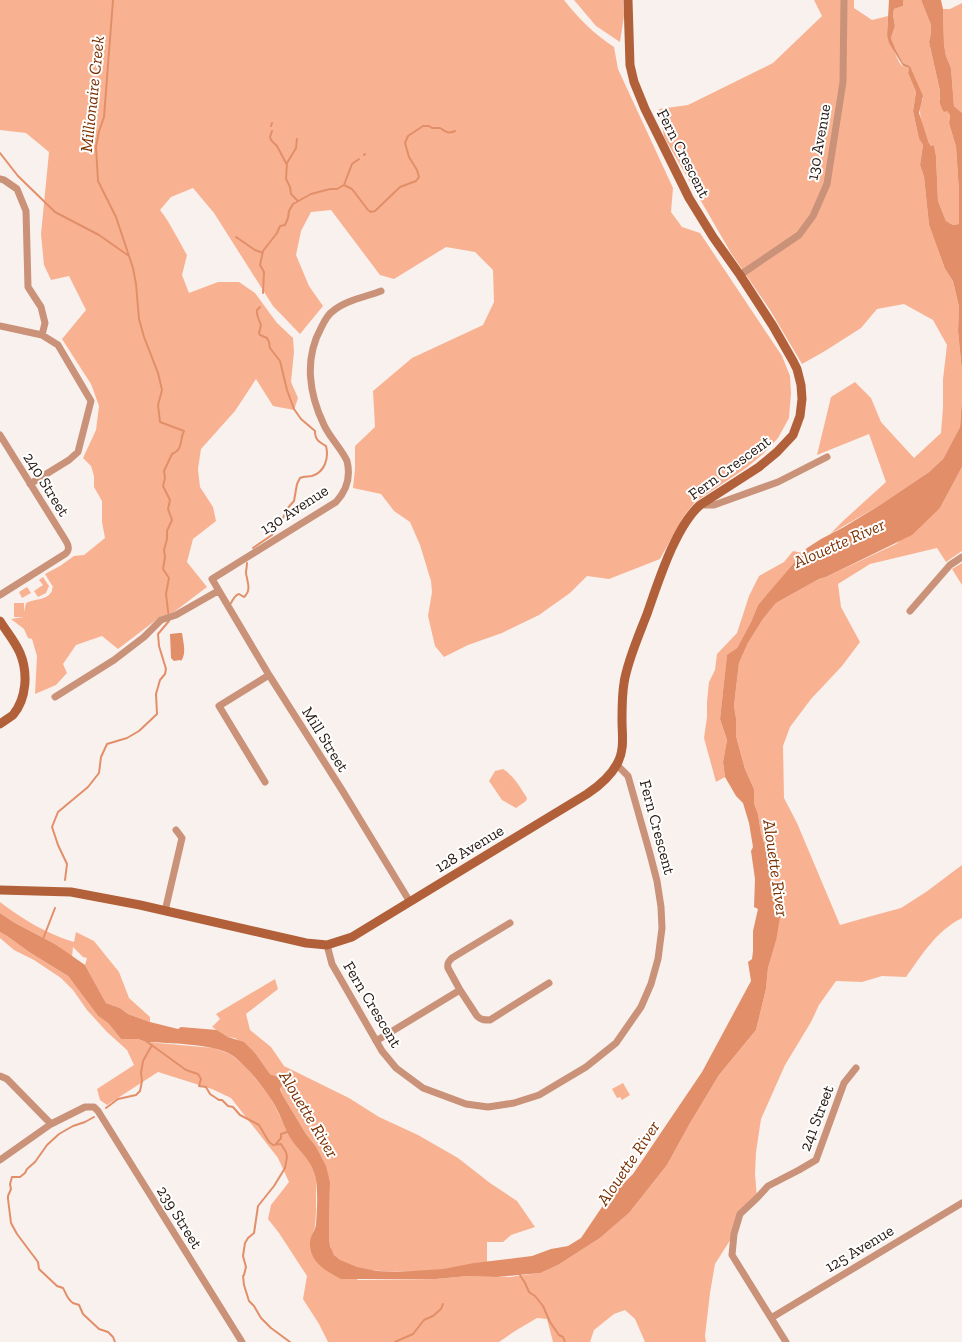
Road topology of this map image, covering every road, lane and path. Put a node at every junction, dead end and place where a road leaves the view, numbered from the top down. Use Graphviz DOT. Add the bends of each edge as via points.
graph roads {
  1 [pos="628,0"];
  2 [pos="844,0"];
  3 [pos="0,179"];
  4 [pos="740,275"];
  5 [pos="381,291"];
  6 [pos="0,326"];
  7 [pos="42,335"];
  8 [pos="0,435"];
  9 [pos="827,457"];
  10 [pos="30,484"];
  11 [pos="700,506"];
  12 [pos="962,557"];
  13 [pos="218,591"];
  14 [pos="0,595"];
  15 [pos="910,611"];
  16 [pos="0,620"];
  17 [pos="269,675"];
  18 [pos="55,697"];
  19 [pos="0,724"];
  20 [pos="617,765"];
  21 [pos="265,782"];
  22 [pos="176,830"];
  23 [pos="0,890"];
  24 [pos="410,902"];
  25 [pos="165,911"];
  26 [pos="510,923"];
  27 [pos="327,945"];
  28 [pos="549,983"];
  29 [pos="460,990"];
  30 [pos="376,1041"];
  31 [pos="856,1068"];
  32 [pos="0,1076"];
  33 [pos="51,1124"];
  34 [pos="0,1160"];
  35 [pos="962,1203"];
  36 [pos="771,1318"];
  37 [pos="242,1342"];
  38 [pos="786,1342"];
  1 -- 4 [label="street, Fern Crescent" via="630,65 634,82 689,198"];
  2 -- 4 [label="street, 130 Avenue" via="843,82 827,184 814,216 799,234"];
  3 -- 7 [label="street" via="17,189 26,211 28,286 41,307 45,323"];
  4 -- 11 [label="street, Fern Crescent" via="797,369 802,399 800,416 793,435 777,452"];
  5 -- 13 [label="street, 130 Avenue" via="332,311 316,336 312,351 311,388 324,426 347,461 348,479 345,490 336,502 212,579"];
  6 -- 7 [label="street"];
  7 -- 10 [label="street" via="58,344 90,401 78,452"];
  8 -- 10 [label="street, 240 Street"];
  9 -- 11 [label="street" via="778,482 714,505"];
  10 -- 14 [label="street, 240 Street" via="66,541 68,550"];
  11 -- 20 [label="street, Fern Crescent" via="687,520 668,558 634,648 624,682 623,748"];
  12 -- 15 [label="street" via="950,565"];
  13 -- 17 [label="street, Mill Street"];
  13 -- 18 [label="street" via="176,615 158,622 144,637 114,660"];
  16 -- 19 [label="street" via="20,652 25,670 22,700 12,715"];
  17 -- 21 [label="street" via="219,706"];
  17 -- 24 [label="street, Mill Street"];
  20 -- 24 [label="street, 128 Avenue" via="609,777 587,794"];
  20 -- 30 [label="street, Fern Crescent" via="628,776 658,881 662,928 658,959 651,984 641,1007 616,1043 586,1067 539,1095 514,1103 488,1106 466,1104 423,1088 396,1068"];
  22 -- 25 [label="street" via="182,838"];
  23 -- 25 [label="street" via="71,892"];
  24 -- 27 [label="street, 128 Avenue" via="352,937"];
  25 -- 27 [label="street" via="306,943"];
  26 -- 29 [label="street" via="449,961 448,968"];
  27 -- 30 [label="street, Fern Crescent" via="332,964"];
  28 -- 29 [label="street" via="490,1020 477,1016"];
  29 -- 30 [label="street"];
  31 -- 36 [label="street, 241 Street" via="844,1083 816,1160 768,1186 740,1214 734,1234 732,1255"];
  32 -- 33 [label="street" via="7,1079"];
  33 -- 34 [label="street"];
  33 -- 37 [label="street, 239 Street" via="85,1107 94,1107 98,1111"];
  35 -- 36 [label="street, 125 Avenue"];
  36 -- 38 [label="street, 241 Street"];
}
